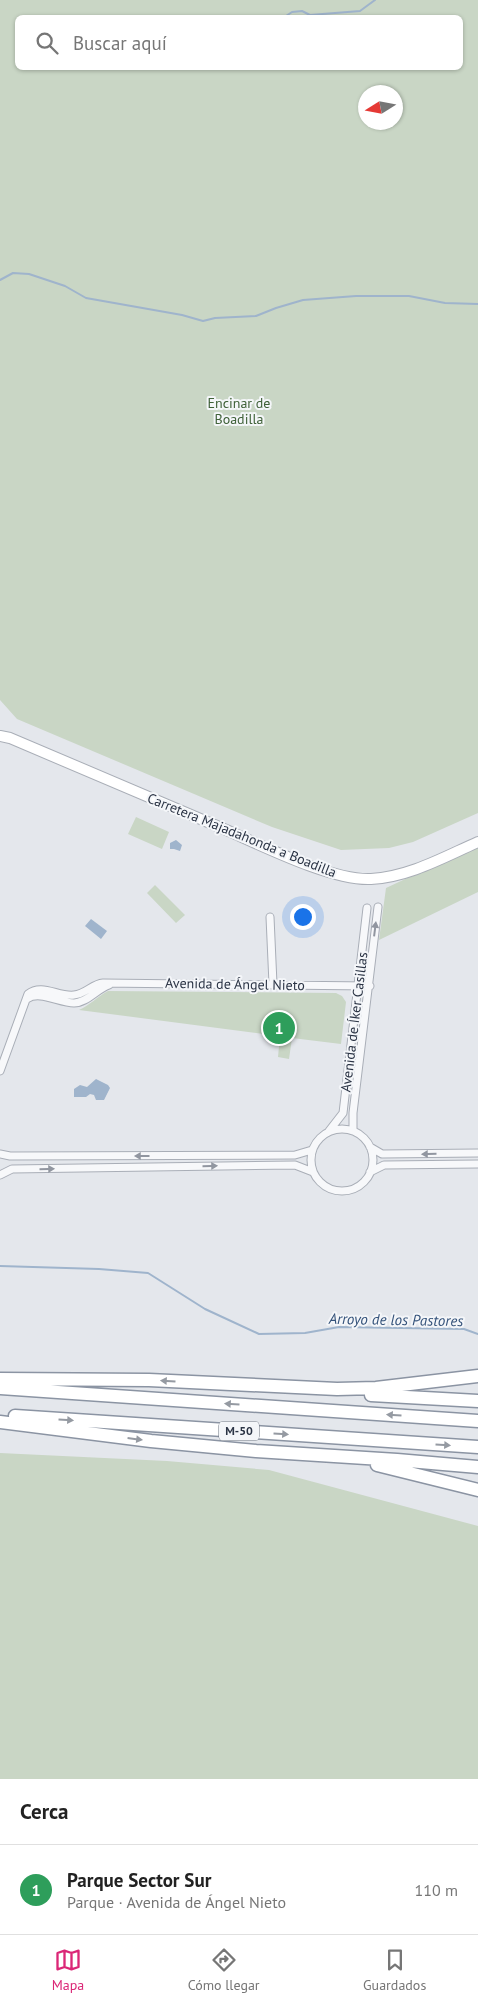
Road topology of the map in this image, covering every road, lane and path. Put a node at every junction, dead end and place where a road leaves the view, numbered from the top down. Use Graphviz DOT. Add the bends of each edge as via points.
graph roads {
  1 [pos="0,731"];
  2 [pos="5,737"];
  3 [pos="478,842"];
  4 [pos="378,907"];
  5 [pos="367,908"];
  6 [pos="270,917"];
  7 [pos="273,984"];
  8 [pos="358,986"];
  9 [pos="370,986"];
  10 [pos="0,1071"];
  11 [pos="329,1131"];
  12 [pos="353,1131"];
  13 [pos="370,1147"];
  14 [pos="312,1150"];
  15 [pos="478,1153"];
  16 [pos="0,1154"];
  17 [pos="478,1164"];
  18 [pos="313,1172"];
  19 [pos="370,1172"];
  20 [pos="0,1175"];
  21 [pos="478,1376"];
  22 [pos="0,1379"];
  23 [pos="286,1387"];
  24 [pos="0,1388"];
  25 [pos="478,1401"];
  26 [pos="0,1415"];
  27 [pos="478,1420"];
  28 [pos="0,1422"];
  29 [pos="478,1447"];
  30 [pos="290,1454"];
  31 [pos="478,1467"];
  32 [pos="478,1490"];
  1 -- 2 [label="street, Carretera Majadahonda a Boadilla"];
  2 -- 3 [label="street, Carretera Majadahonda a Boadilla" via="284,855 344,876 371,879 398,875"];
  9 -- 4 [label="street, Avenida de Íker Casillas, one-way"];
  5 -- 8 [label="street, Avenida de Íker Casillas"];
  6 -- 7 [label="street"];
  7 -- 8 [label="street, Avenida de Ángel Nieto"];
  7 -- 10 [label="street, Avenida de Ángel Nieto" via="99,983 74,996 39,989 28,994"];
  8 -- 9 [label="street, Avenida de Ángel Nieto"];
  8 -- 11 [label="street, Avenida de Íker Casillas" via="343,1114"];
  9 -- 12 [label="street, Avenida de Íker Casillas"];
  11 -- 12 [label="street" via="341,1128"];
  11 -- 14 [label="street" via="319,1138"];
  12 -- 13 [label="street"];
  15 -- 13 [label="street, one-way" via="382,1154"];
  13 -- 19 [label="street" via="373,1160"];
  14 -- 16 [label="street, one-way" via="295,1155"];
  14 -- 18 [label="street"];
  17 -- 19 [label="street" via="384,1165"];
  18 -- 19 [label="street" via="329,1189 342,1191 354,1189"];
  20 -- 18 [label="street, one-way" via="12,1169 295,1165"];
  21 -- 23 [label="highway" via="376,1388"];
  23 -- 22 [label="highway, one-way" via="149,1380"];
  23 -- 25 [label="highway"];
  27 -- 24 [label="highway, M-50, one-way"];
  26 -- 29 [label="highway, M-50, one-way"];
  28 -- 30 [label="highway, one-way"];
  30 -- 31 [label="highway"];
  30 -- 32 [label="highway" via="396,1469"];
}
